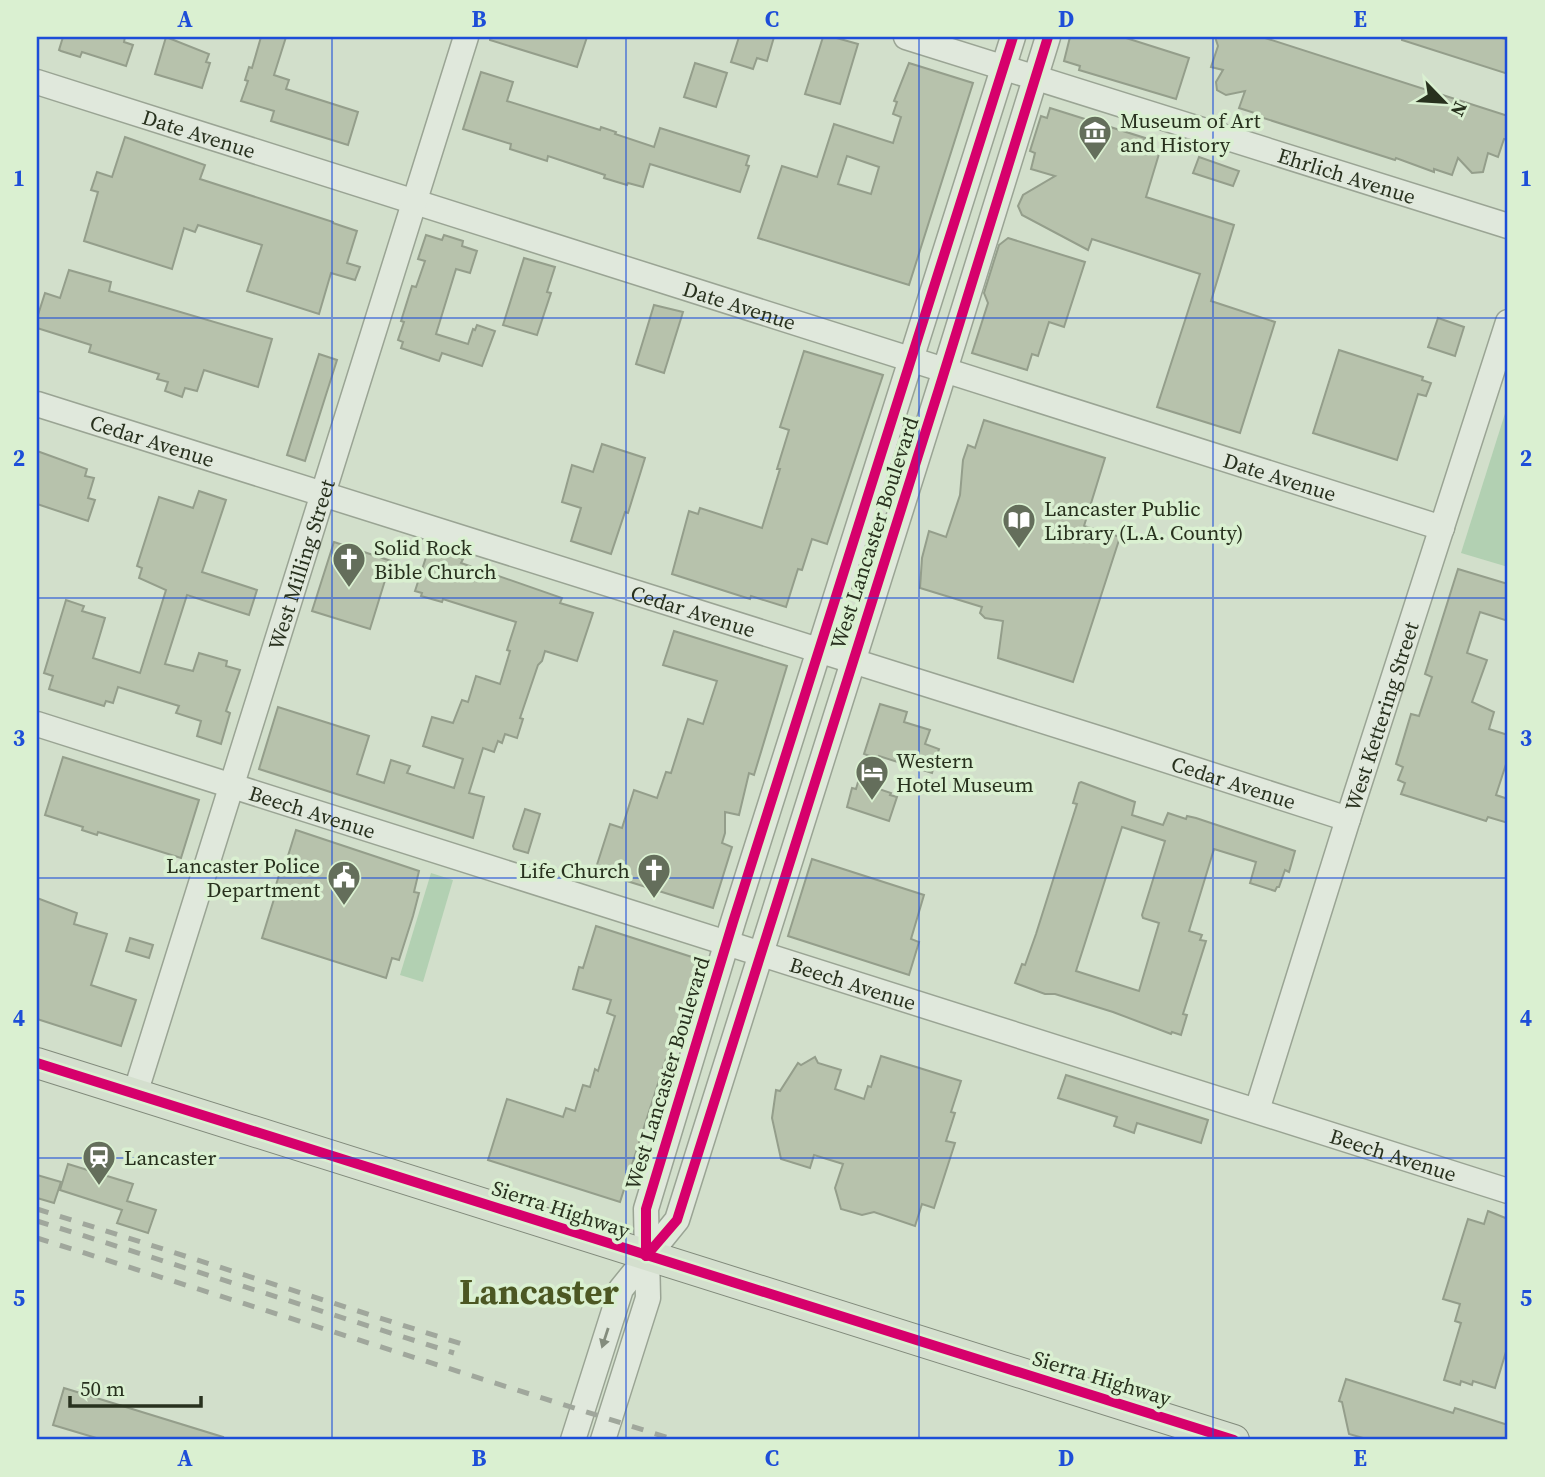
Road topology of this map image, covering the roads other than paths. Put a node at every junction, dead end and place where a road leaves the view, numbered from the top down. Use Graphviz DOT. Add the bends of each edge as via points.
graph roads {
  1 [pos="467,37"];
  2 [pos="906,37"];
  3 [pos="1013,37"];
  4 [pos="1048,37"];
  5 [pos="1003,67"];
  6 [pos="1036,77"];
  7 [pos="37,82"];
  8 [pos="413,201"];
  9 [pos="1508,226"];
  10 [pos="1508,322"];
  11 [pos="910,359"];
  12 [pos="945,371"];
  13 [pos="37,404"];
  14 [pos="322,495"];
  15 [pos="1442,528"];
  16 [pos="819,651"];
  17 [pos="853,661"];
  18 [pos="37,724"];
  19 [pos="231,786"];
  20 [pos="1348,819"];
  21 [pos="727,943"];
  22 [pos="762,954"];
  23 [pos="37,1063"];
  24 [pos="135,1094"];
  25 [pos="1257,1110"];
  26 [pos="1508,1191"];
  27 [pos="646,1256"];
  28 [pos="573,1440"];
  29 [pos="603,1440"];
  30 [pos="1234,1440"];
  1 -- 8 [label="street, West Milling Street"];
  2 -- 5 [label="street, Ehrlich Avenue"];
  3 -- 5 [label="street, West Lancaster Boulevard"];
  4 -- 6 [label="street, West Lancaster Boulevard"];
  5 -- 6 [label="street, Ehrlich Avenue"];
  5 -- 11 [label="street, West Lancaster Boulevard"];
  6 -- 9 [label="street, Ehrlich Avenue"];
  6 -- 12 [label="street, West Lancaster Boulevard"];
  7 -- 8 [label="street, Date Avenue"];
  8 -- 11 [label="street, Date Avenue"];
  8 -- 14 [label="street, West Milling Street"];
  10 -- 15 [label="street, West Kettering Street"];
  11 -- 12 [label="street, Date Avenue"];
  11 -- 16 [label="street, West Lancaster Boulevard"];
  12 -- 15 [label="street, Date Avenue"];
  12 -- 17 [label="street, West Lancaster Boulevard"];
  13 -- 14 [label="street, Cedar Avenue"];
  14 -- 16 [label="street, Cedar Avenue"];
  14 -- 19 [label="street, West Milling Street"];
  15 -- 20 [label="street, West Kettering Street"];
  16 -- 17 [label="street, Cedar Avenue"];
  16 -- 21 [label="street, West Lancaster Boulevard"];
  17 -- 20 [label="street, Cedar Avenue"];
  17 -- 22 [label="street, West Lancaster Boulevard"];
  18 -- 19 [label="street, Beech Avenue"];
  19 -- 21 [label="street, Beech Avenue"];
  19 -- 24 [label="street, West Milling Street"];
  20 -- 25 [label="street, West Kettering Street"];
  21 -- 22 [label="street, Beech Avenue"];
  21 -- 27 [label="street, West Lancaster Boulevard" via="646,1209"];
  22 -- 25 [label="street, Beech Avenue"];
  22 -- 27 [label="street, West Lancaster Boulevard" via="677,1220"];
  23 -- 24 [label="main road, Sierra Highway"];
  24 -- 27 [label="main road, Sierra Highway"];
  25 -- 26 [label="street, Beech Avenue"];
  27 -- 28 [label="street, West Lancaster Boulevard, one-way" via="621,1289"];
  27 -- 29 [label="street, West Lancaster Boulevard" via="649,1298"];
  27 -- 30 [label="main road, Sierra Highway"];
}
